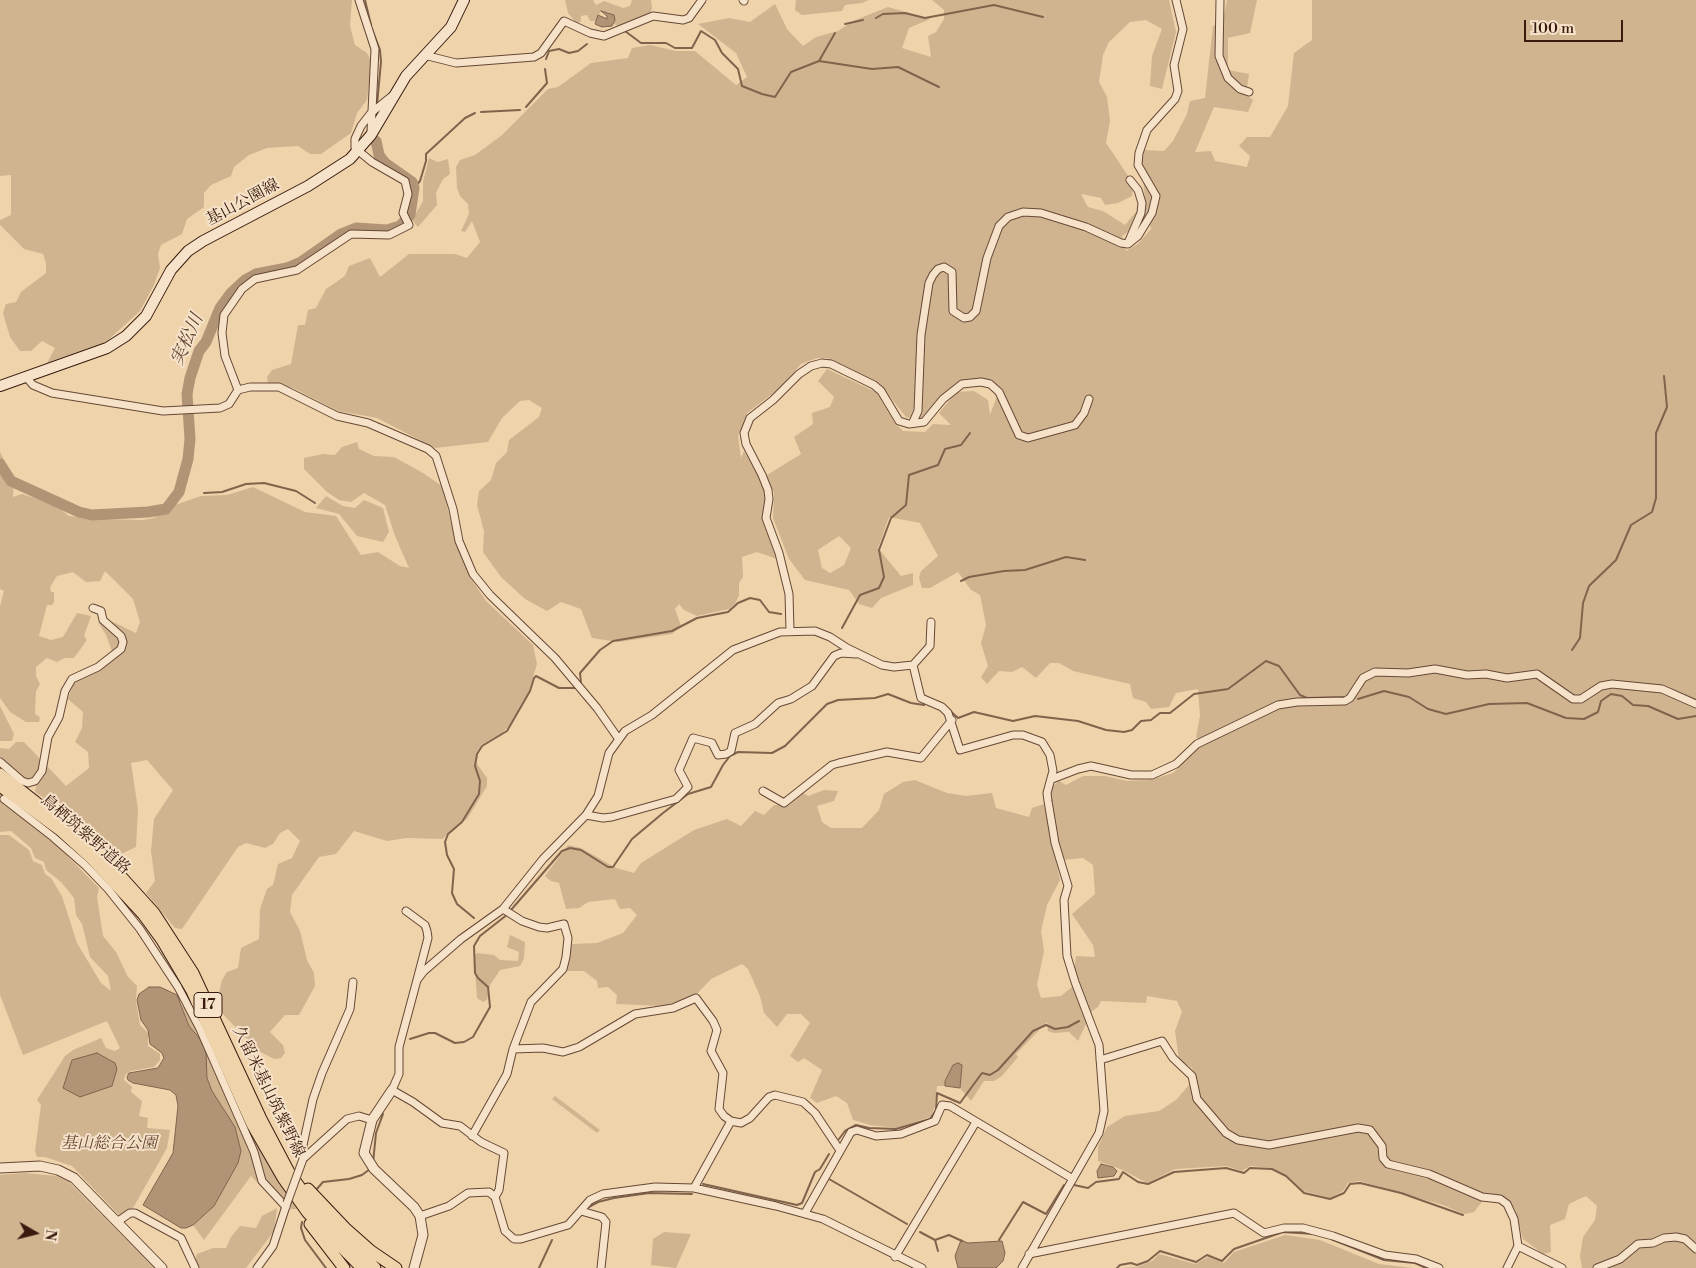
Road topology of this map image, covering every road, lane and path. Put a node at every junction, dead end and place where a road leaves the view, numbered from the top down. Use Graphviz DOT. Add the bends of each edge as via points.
graph roads {
  1 [pos="359,0"];
  2 [pos="464,0"];
  3 [pos="702,0"];
  4 [pos="1176,0"];
  5 [pos="1220,0"];
  6 [pos="424,55"];
  7 [pos="1249,92"];
  8 [pos="392,96"];
  9 [pos="371,112"];
  10 [pos="372,135"];
  11 [pos="360,150"];
  12 [pos="1130,180"];
  13 [pos="1128,244"];
  14 [pos="26,377"];
  15 [pos="0,386"];
  16 [pos="238,390"];
  17 [pos="1089,400"];
  18 [pos="913,422"];
  19 [pos="92,608"];
  20 [pos="931,622"];
  21 [pos="790,630"];
  22 [pos="858,654"];
  23 [pos="913,665"];
  24 [pos="1696,704"];
  25 [pos="952,720"];
  26 [pos="618,738"];
  27 [pos="0,762"];
  28 [pos="0,774"];
  29 [pos="1052,778"];
  30 [pos="0,786"];
  31 [pos="763,791"];
  32 [pos="4,799"];
  33 [pos="586,815"];
  34 [pos="406,911"];
  35 [pos="507,912"];
  36 [pos="417,980"];
  37 [pos="353,982"];
  38 [pos="513,1049"];
  39 [pos="1100,1060"];
  40 [pos="392,1090"];
  41 [pos="372,1120"];
  42 [pos="730,1121"];
  43 [pos="976,1122"];
  44 [pos="472,1136"];
  45 [pos="839,1149"];
  46 [pos="302,1159"];
  47 [pos="0,1168"];
  48 [pos="286,1176"];
  49 [pos="1074,1179"];
  50 [pos="694,1188"];
  51 [pos="495,1197"];
  52 [pos="287,1205"];
  53 [pos="581,1210"];
  54 [pos="805,1213"];
  55 [pos="420,1216"];
  56 [pos="117,1222"];
  57 [pos="1518,1246"];
  58 [pos="1696,1249"];
  59 [pos="1029,1254"];
  60 [pos="895,1256"];
  61 [pos="162,1268"];
  62 [pos="195,1268"];
  63 [pos="257,1268"];
  64 [pos="344,1268"];
  65 [pos="362,1268"];
  66 [pos="375,1268"];
  67 [pos="396,1268"];
  68 [pos="414,1268"];
  69 [pos="601,1268"];
  70 [pos="922,1268"];
  71 [pos="1022,1268"];
  72 [pos="1439,1268"];
  73 [pos="1507,1268"];
  74 [pos="1562,1268"];
  75 [pos="1596,1268"];
  1 -- 9 [label="street" via="375,49"];
  2 -- 6 [label="main road, 基山公園線" via="451,27"];
  3 -- 6 [label="street" via="689,18 653,16 604,36 590,34 564,21 541,53 534,57 456,63"];
  4 -- 13 [label="street" via="1183,29 1174,65 1178,91 1175,99 1153,121 1142,144 1138,165 1153,189 1155,204 1138,236"];
  5 -- 7 [label="street" via="1218,56 1228,78"];
  6 -- 8 [label="main road, 基山公園線"];
  8 -- 9 [label="street"];
  8 -- 10 [label="main road, 基山公園線"];
  9 -- 10 [label="street"];
  9 -- 11 [label="street" via="355,139 355,148"];
  10 -- 11 [label="main road, 基山公園線"];
  11 -- 14 [label="main road, 基山公園線" via="340,167 188,251 171,270 146,316 126,336 94,354"];
  11 -- 16 [label="street" via="372,162 405,181 408,194 403,216 409,225 389,235 350,234 297,270 256,279 242,288 224,315 222,333 225,356"];
  12 -- 13 [label="street" via="1142,203"];
  13 -- 18 [label="street" via="1040,213 1023,212 1008,217 999,226 987,258 976,311 964,318 953,311 952,272 938,269 930,283 924,318 919,353 918,411"];
  14 -- 15 [label="main road, 基山公園線"];
  14 -- 16 [label="street" via="33,385 52,393 163,411 220,408 229,404"];
  16 -- 26 [label="street" via="279,387 337,416 391,432 436,456 453,509 459,541 473,574 490,595 555,658"];
  17 -- 18 [label="street" via="1075,425 1024,438 1015,429 999,392 990,384 972,382 952,391 924,422"];
  18 -- 21 [label="street" via="899,421 874,386 831,364 822,363 798,374 750,418 746,425 746,444 768,490 766,518 789,594"];
  19 -- 27 [label="street" via="101,611 103,620 120,636 123,642 121,649 68,685 59,717 48,737 42,771 35,781 22,781"];
  20 -- 23 [label="street" via="930,646"];
  21 -- 22 [label="street" via="824,633"];
  21 -- 26 [label="street" via="733,650"];
  22 -- 23 [label="street" via="887,667"];
  22 -- 33 [label="street" via="834,656 812,686 778,703 755,724 735,733 731,751 726,754 718,755 712,743 693,738 679,770 688,787 676,799 612,817"];
  23 -- 25 [label="street" via="921,698 942,707"];
  24 -- 29 [label="street" via="1662,689 1612,684 1601,686 1581,699 1573,699 1537,674 1507,678 1435,669 1408,673 1375,672 1363,678 1345,701 1278,705 1197,744 1176,764 1152,775 1131,775 1091,766"];
  25 -- 29 [label="street" via="960,750 1013,734 1042,742 1050,755"];
  25 -- 31 [label="street" via="924,756 887,752 832,765 784,802"];
  26 -- 33 [label="street" via="609,753 598,796"];
  28 -- 48 [label="main road, 久留米基山筑紫野線 / 17" via="98,851 154,913 193,973"];
  29 -- 39 [label="street" via="1047,792 1049,809 1068,886 1064,900 1068,956 1074,982 1099,1045"];
  30 -- 48 [label="main road, 鳥栖筑紫野道路 / 17" via="60,830 92,859 132,901 162,940 192,991 252,1124"];
  32 -- 52 [label="street" via="85,865 140,929 178,987 200,1029 254,1152 262,1181"];
  33 -- 35 [label="street" via="543,859"];
  34 -- 36 [label="street" via="427,930 428,938"];
  35 -- 36 [label="street" via="461,940"];
  35 -- 38 [label="street" via="539,927 564,924 568,938 563,969 531,1002"];
  36 -- 40 [label="street" via="399,1047 399,1074"];
  37 -- 46 [label="street" via="350,1009 313,1099"];
  38 -- 42 [label="street" via="543,1048 563,1052 579,1047 635,1014 673,1008 696,998 717,1030 711,1052 723,1073 719,1109"];
  38 -- 44 [label="street" via="507,1074"];
  39 -- 49 [label="street" via="1104,1112 1099,1133"];
  39 -- 57 [label="street" via="1162,1041 1173,1058 1192,1076 1197,1099 1226,1134 1238,1140 1269,1145 1358,1128 1370,1130 1382,1146 1383,1158 1388,1164 1429,1174 1507,1204 1514,1219"];
  40 -- 41 [label="street"];
  40 -- 44 [label="street" via="442,1123 460,1126"];
  41 -- 46 [label="street" via="360,1116 347,1119"];
  41 -- 55 [label="street" via="364,1147 365,1158"];
  42 -- 45 [label="street" via="741,1123 750,1118 769,1097 775,1095 803,1102"];
  42 -- 50 [label="street"];
  43 -- 45 [label="street" via="942,1104 935,1121 920,1128 887,1136 857,1130 851,1132"];
  43 -- 49 [label="street"];
  43 -- 60 [label="street"];
  44 -- 51 [label="street" via="504,1153 499,1190"];
  45 -- 54 [label="street"];
  46 -- 52 [label="street, bridge"];
  47 -- 56 [label="street" via="40,1166 58,1170 74,1178"];
  48 -- 64 [label="main road" via="304,1215"];
  48 -- 65 [label="main road, 鳥栖筑紫野道路 / 17" via="308,1213"];
  48 -- 66 [label="main road, 久留米基山筑紫野線 / 17"];
  48 -- 67 [label="main road" via="312,1193 345,1228"];
  49 -- 59 [label="street"];
  50 -- 53 [label="street" via="655,1187 603,1194 590,1200"];
  50 -- 54 [label="street"];
  51 -- 53 [label="street" via="501,1223 514,1239 568,1225"];
  51 -- 55 [label="street" via="489,1192 468,1193 449,1206"];
  52 -- 63 [label="street" via="273,1246"];
  53 -- 69 [label="street" via="602,1217 606,1222"];
  54 -- 60 [label="street" via="841,1227"];
  55 -- 68 [label="street" via="423,1235"];
  56 -- 61 [label="street"];
  56 -- 62 [label="street" via="135,1213 181,1238"];
  57 -- 73 [label="street"];
  57 -- 74 [label="street"];
  58 -- 75 [label="street" via="1685,1239 1664,1238 1653,1244 1638,1244 1620,1259"];
  59 -- 71 [label="street"];
  59 -- 72 [label="street" via="1234,1213 1264,1234 1284,1228 1303,1228 1385,1255 1416,1259"];
  60 -- 70 [label="street"];
}
